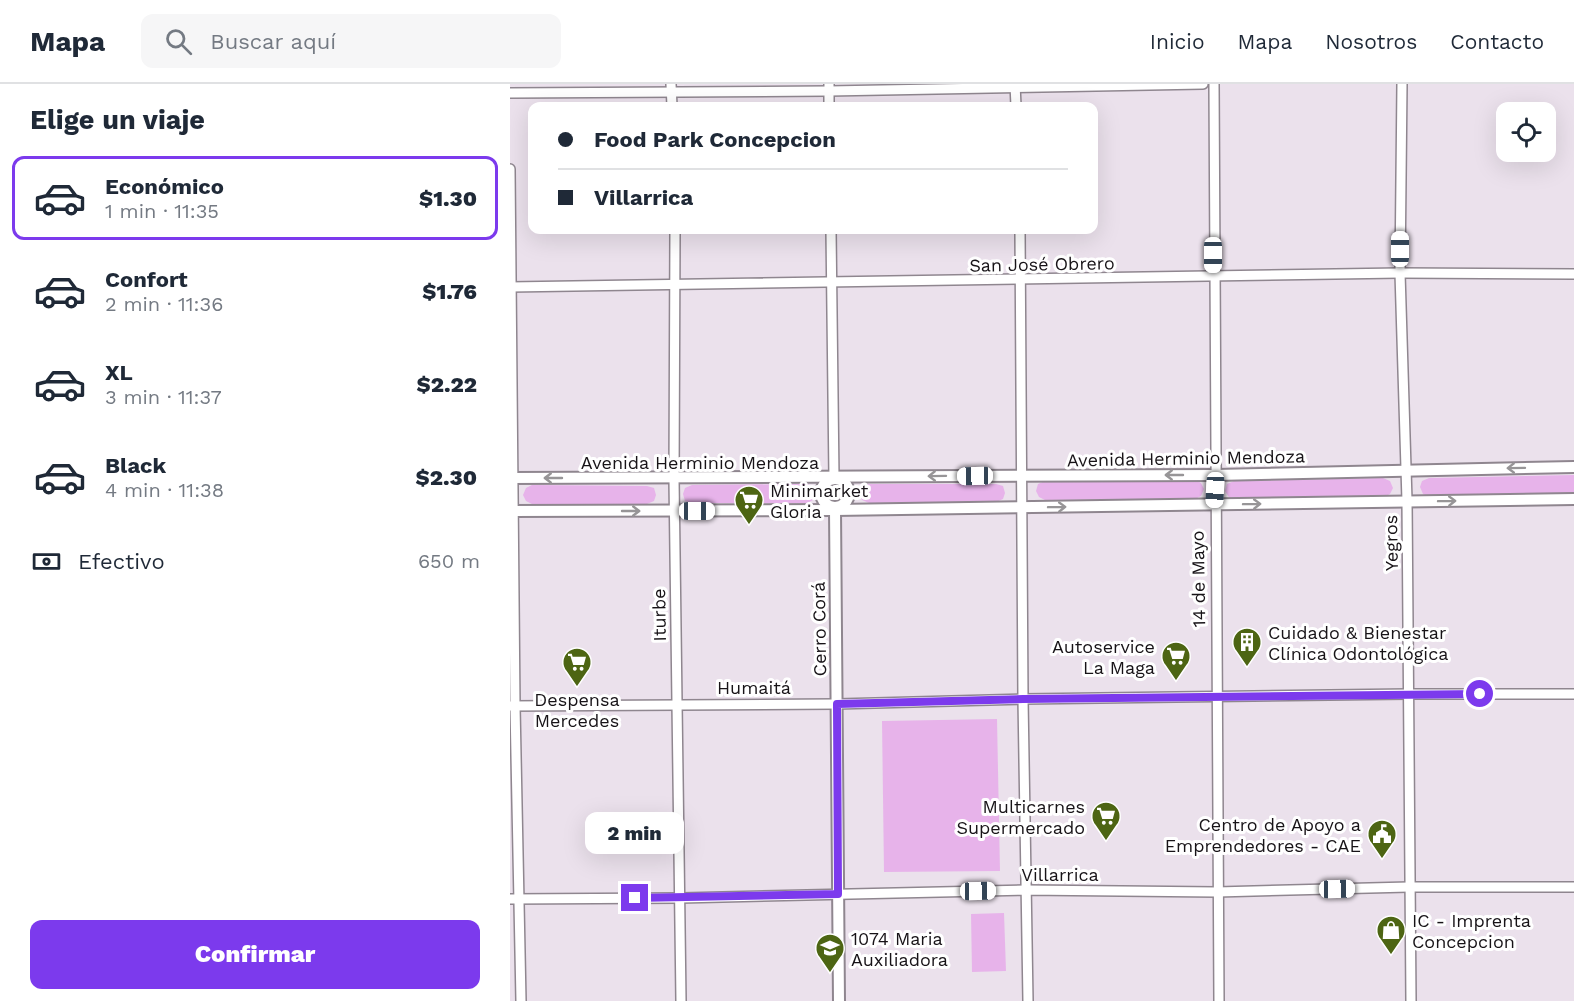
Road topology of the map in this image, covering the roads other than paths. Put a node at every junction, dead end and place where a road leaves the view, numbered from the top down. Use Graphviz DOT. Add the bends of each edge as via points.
graph roads {
  1 [pos="1203,84"];
  2 [pos="1214,84"];
  3 [pos="1401,84"];
  4 [pos="1015,86"];
  5 [pos="671,88"];
  6 [pos="829,88"];
  7 [pos="510,93"];
  8 [pos="1016,102"];
  9 [pos="510,169"];
  10 [pos="675,234"];
  11 [pos="831,234"];
  12 [pos="1020,234"];
  13 [pos="1400,273"];
  14 [pos="1574,274"];
  15 [pos="1213,277"];
  16 [pos="1022,281"];
  17 [pos="677,283"];
  18 [pos="832,283"];
  19 [pos="511,287"];
  20 [pos="1574,467"];
  21 [pos="1405,471"];
  22 [pos="1216,475"];
  23 [pos="1023,476"];
  24 [pos="512,478"];
  25 [pos="834,478"];
  26 [pos="674,479"];
  27 [pos="1574,499"];
  28 [pos="1407,501"];
  29 [pos="1214,504"];
  30 [pos="1023,507"];
  31 [pos="835,510"];
  32 [pos="512,511"];
  33 [pos="674,511"];
  34 [pos="1409,694"];
  35 [pos="1574,694"];
  36 [pos="1216,698"];
  37 [pos="1023,699"];
  38 [pos="676,703"];
  39 [pos="837,704"];
  40 [pos="512,706"];
  41 [pos="1409,887"];
  42 [pos="1574,887"];
  43 [pos="1025,890"];
  44 [pos="1217,892"];
  45 [pos="838,894"];
  46 [pos="515,898"];
  47 [pos="681,898"];
  48 [pos="521,1001"];
  49 [pos="681,1001"];
  50 [pos="839,1001"];
  51 [pos="1028,1001"];
  52 [pos="1219,1001"];
  53 [pos="1411,1001"];
  1 -- 4 [label="street"];
  2 -- 15 [label="street, 14 de Mayo"];
  3 -- 13 [label="street, Yegros"];
  4 -- 6 [label="street"];
  4 -- 8 [label="street"];
  5 -- 6 [label="street"];
  5 -- 7 [label="street"];
  9 -- 19 [label="street"];
  10 -- 17 [label="street, Iturbe"];
  11 -- 18 [label="street, Cerro Corá"];
  12 -- 16 [label="street"];
  13 -- 14 [label="street, San José Obrero"];
  13 -- 15 [label="street, San José Obrero"];
  13 -- 21 [label="street, Yegros"];
  15 -- 16 [label="street, San José Obrero"];
  15 -- 22 [label="street, 14 de Mayo"];
  16 -- 18 [label="street, San José Obrero"];
  16 -- 23 [label="street"];
  17 -- 18 [label="street, San José Obrero"];
  17 -- 19 [label="street, San José Obrero"];
  17 -- 26 [label="street, Iturbe"];
  18 -- 25 [label="street, Cerro Corá"];
  19 -- 24 [label="street"];
  20 -- 21 [label="street, Avenida Herminio Mendoza, one-way"];
  21 -- 22 [label="street, Avenida Herminio Mendoza"];
  21 -- 28 [label="street, Yegros"];
  22 -- 23 [label="street, Avenida Herminio Mendoza, one-way"];
  22 -- 29 [label="street, 14 de Mayo"];
  23 -- 25 [label="street, Avenida Herminio Mendoza, one-way"];
  23 -- 30 [label="street"];
  26 -- 24 [label="street, Avenida Herminio Mendoza, one-way"];
  24 -- 32 [label="street"];
  25 -- 26 [label="street, Avenida Herminio Mendoza"];
  25 -- 31 [label="street, Cerro Corá" via="820,493"];
  25 -- 31 [label="street, Cerro Corá" via="845,482 850,493"];
  26 -- 33 [label="street, Iturbe"];
  28 -- 27 [label="street, one-way"];
  29 -- 28 [label="street, one-way"];
  28 -- 34 [label="street, Yegros"];
  30 -- 29 [label="street, one-way"];
  29 -- 36 [label="street, 14 de Mayo"];
  30 -- 31 [label="street"];
  30 -- 37 [label="street"];
  31 -- 33 [label="street"];
  31 -- 39 [label="street, Cerro Corá"];
  32 -- 33 [label="street, one-way"];
  32 -- 40 [label="street"];
  33 -- 38 [label="street, Iturbe"];
  34 -- 35 [label="street, Humaitá"];
  34 -- 36 [label="street, Humaitá"];
  34 -- 41 [label="street, Yegros"];
  36 -- 37 [label="street, Humaitá"];
  36 -- 44 [label="street, 14 de Mayo"];
  37 -- 39 [label="street, Humaitá"];
  37 -- 43 [label="street"];
  38 -- 39 [label="street, Humaitá"];
  38 -- 40 [label="street, Humaitá"];
  38 -- 47 [label="street, Iturbe"];
  39 -- 45 [label="street, Cerro Corá"];
  40 -- 46 [label="street"];
  41 -- 42 [label="street, Villarrica"];
  41 -- 44 [label="street, Villarrica"];
  41 -- 53 [label="street, Yegros"];
  43 -- 44 [label="street, Villarrica"];
  43 -- 45 [label="street, Villarrica"];
  43 -- 51 [label="street"];
  44 -- 52 [label="street, 14 de Mayo"];
  45 -- 47 [label="street, Villarrica"];
  45 -- 50 [label="street, Cerro Corá"];
  46 -- 47 [label="street, Villarrica"];
  46 -- 48 [label="street"];
  47 -- 49 [label="street, Iturbe"];
}
